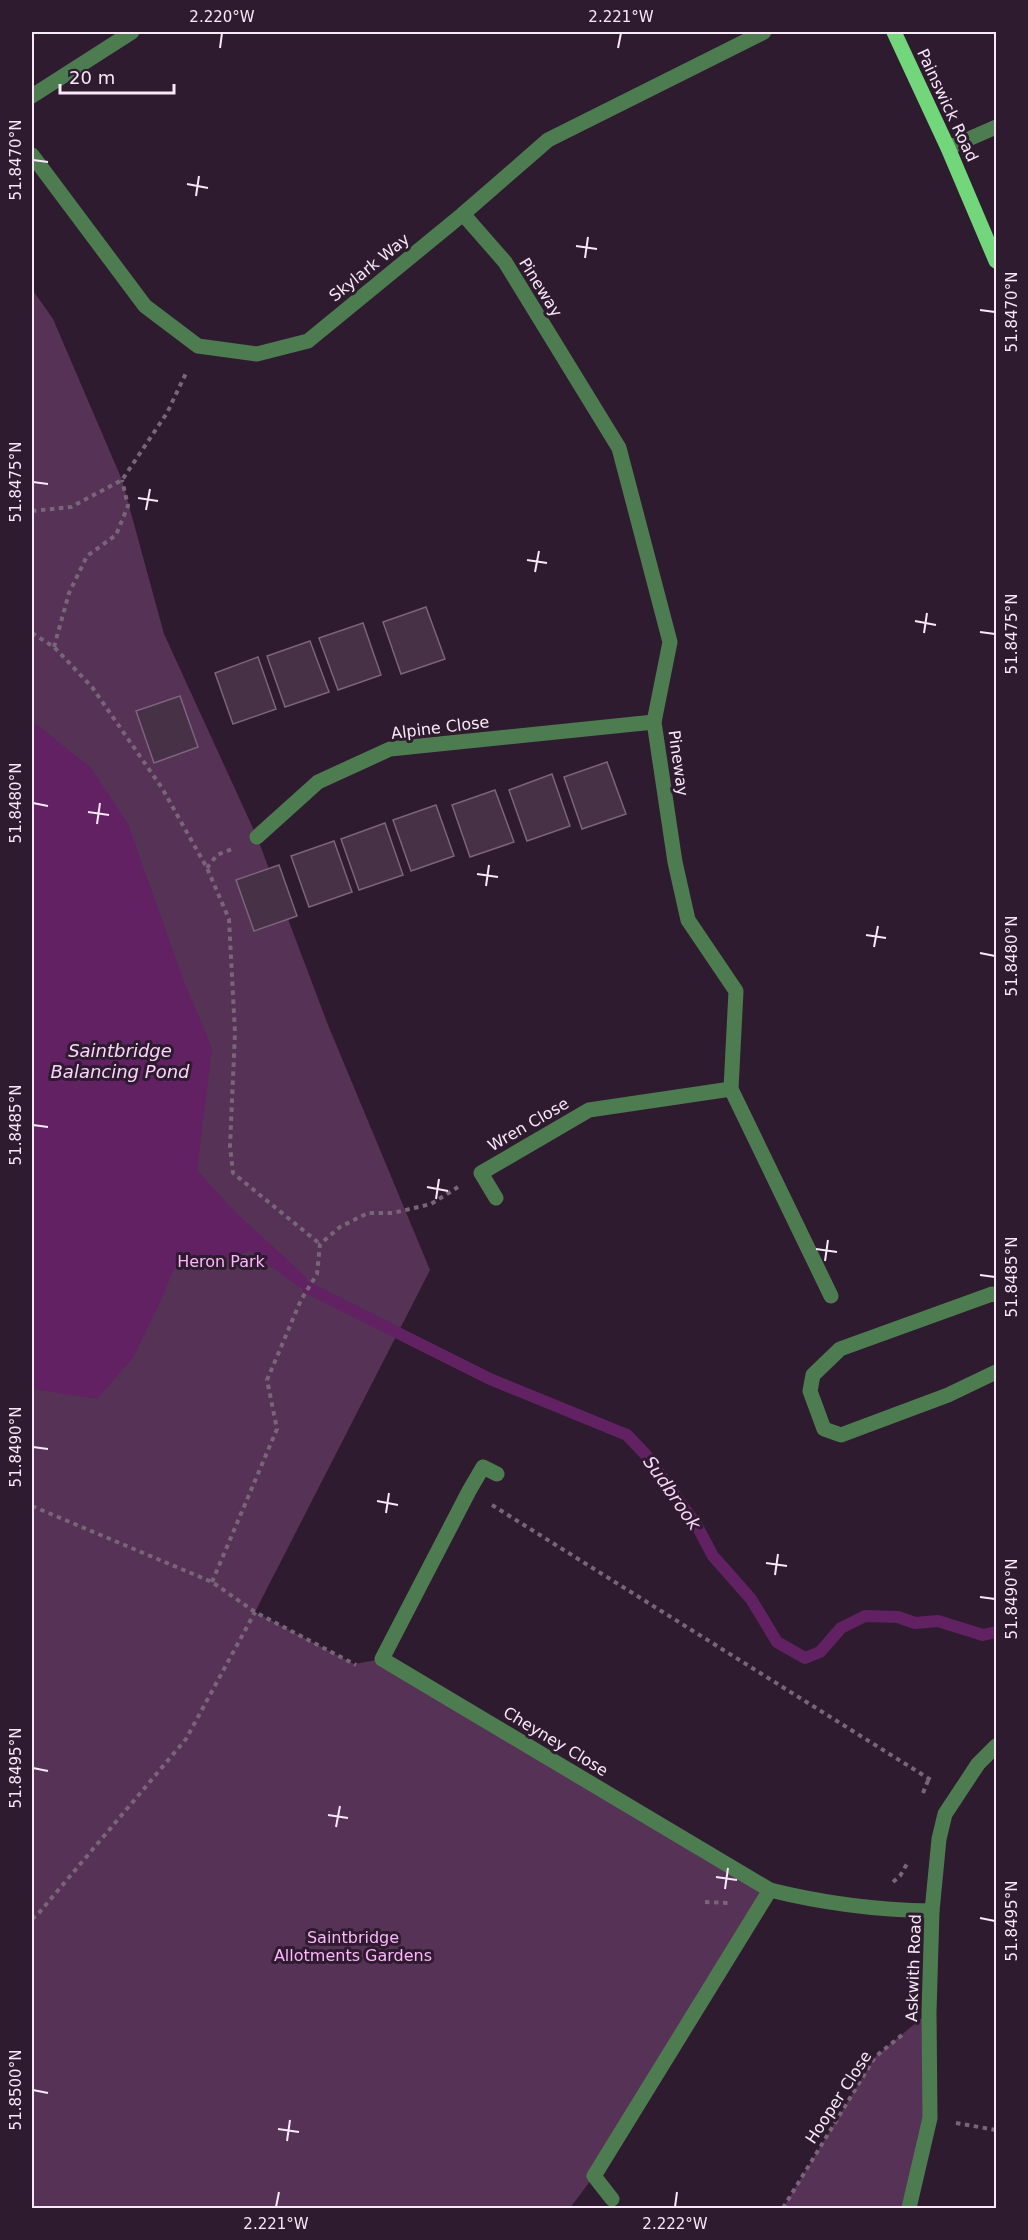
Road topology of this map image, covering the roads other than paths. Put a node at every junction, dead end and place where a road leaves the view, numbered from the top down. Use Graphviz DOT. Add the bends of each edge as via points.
graph roads {
  1 [pos="132,32"];
  2 [pos="764,32"];
  3 [pos="894,32"];
  4 [pos="32,96"];
  5 [pos="996,127"];
  6 [pos="948,148"];
  7 [pos="32,155"];
  8 [pos="463,214"];
  9 [pos="996,261"];
  10 [pos="654,722"];
  11 [pos="257,837"];
  12 [pos="731,1089"];
  13 [pos="496,1198"];
  14 [pos="996,1294"];
  15 [pos="831,1296"];
  16 [pos="996,1372"];
  17 [pos="497,1474"];
  18 [pos="996,1746"];
  19 [pos="770,1890"];
  20 [pos="932,1911"];
  21 [pos="612,2199"];
  22 [pos="909,2208"];
  1 -- 4 [label="street"];
  2 -- 8 [label="street, Skylark Way" via="548,140"];
  3 -- 6 [label="main road, Painswick Road"];
  5 -- 6 [label="street"];
  6 -- 9 [label="main road, Painswick Road"];
  7 -- 8 [label="street, Skylark Way" via="144,306 198,346 257,354 308,341"];
  8 -- 10 [label="street, Pineway" via="505,262 619,448 670,642"];
  10 -- 11 [label="street, Alpine Close" via="390,749 318,782"];
  10 -- 12 [label="street, Pineway" via="688,920 736,990"];
  12 -- 13 [label="street, Wren Close" via="589,1110 481,1173"];
  12 -- 15 [label="street, Pineway"];
  14 -- 16 [label="street" via="840,1349 813,1375 810,1391 824,1428 841,1435 948,1395"];
  17 -- 19 [label="street, Cheyney Close" via="483,1467 382,1659"];
  18 -- 20 [label="street, Askwith Road" via="978,1764 945,1814 934,1868"];
  19 -- 20 [label="street, Cheyney Close" via="863,1908"];
  19 -- 21 [label="street" via="594,2176"];
  20 -- 22 [label="street, Askwith Road" via="930,2118"];
}
